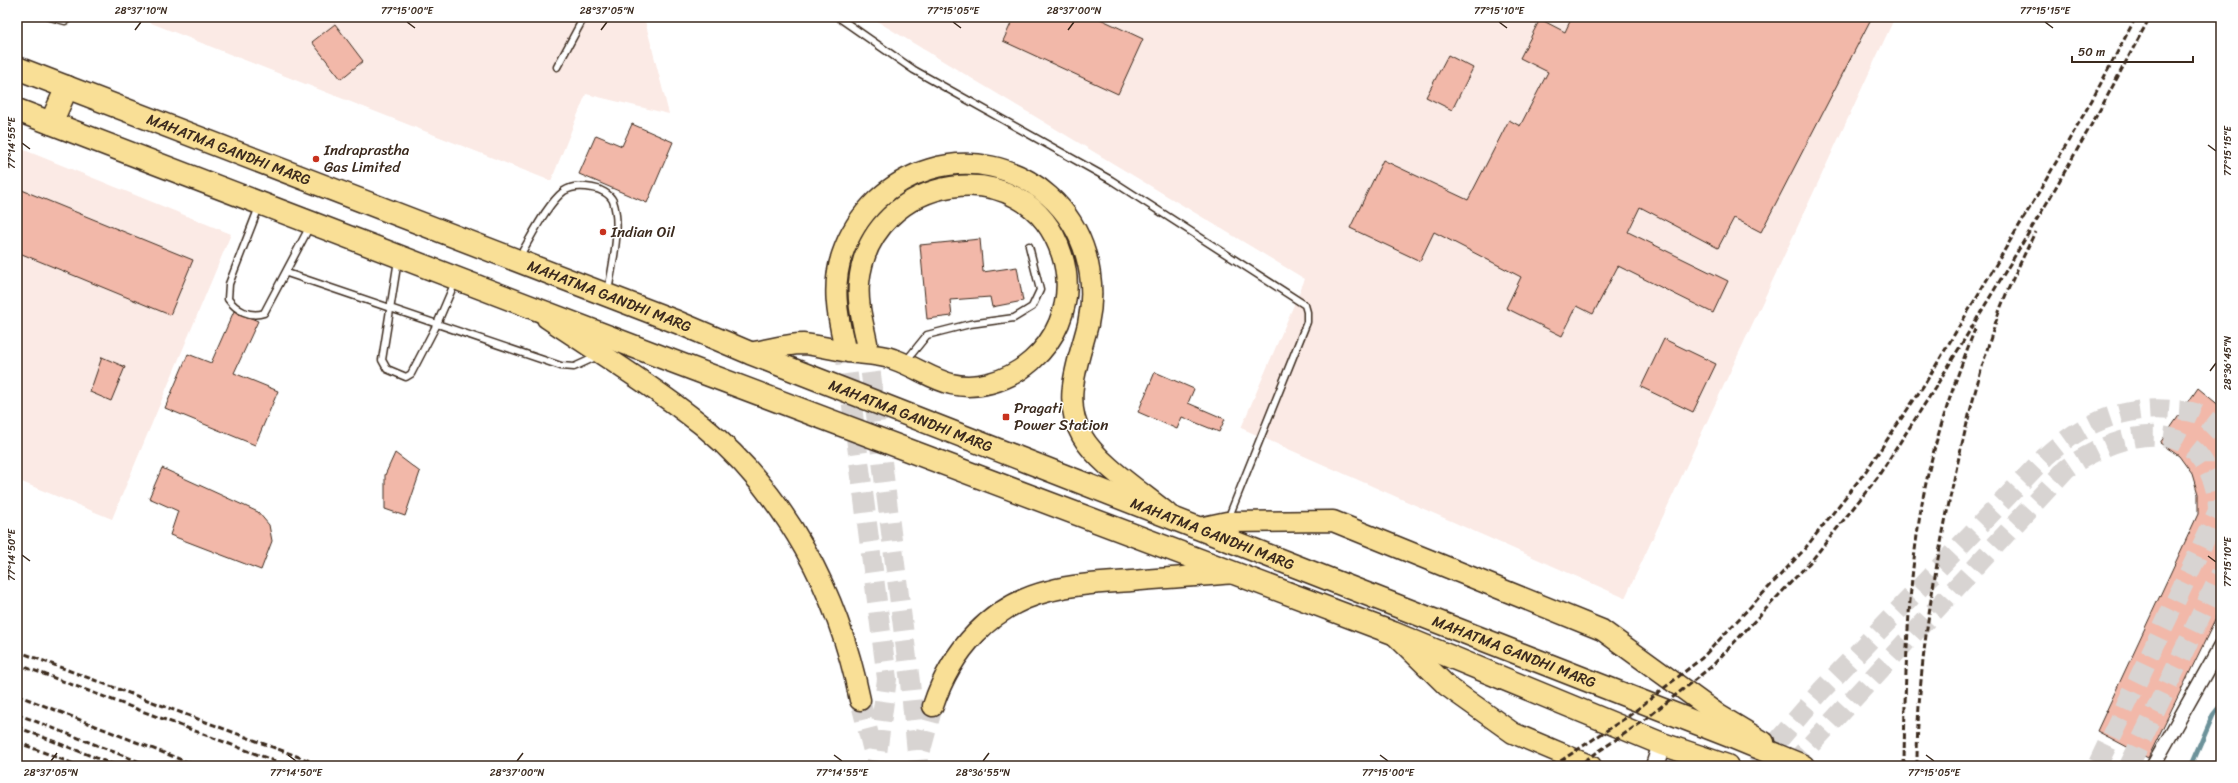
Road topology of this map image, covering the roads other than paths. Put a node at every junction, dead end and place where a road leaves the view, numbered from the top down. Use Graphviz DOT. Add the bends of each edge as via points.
graph roads {
  1 [pos="50,17"];
  2 [pos="71,17"];
  3 [pos="584,17"];
  4 [pos="838,17"];
  5 [pos="557,67"];
  6 [pos="17,68"];
  7 [pos="66,87"];
  8 [pos="17,110"];
  9 [pos="51,123"];
  10 [pos="261,203"];
  11 [pos="312,223"];
  12 [pos="1029,246"];
  13 [pos="399,256"];
  14 [pos="517,260"];
  15 [pos="287,272"];
  16 [pos="456,278"];
  17 [pos="607,295"];
  18 [pos="530,307"];
  19 [pos="391,308"];
  20 [pos="437,324"];
  21 [pos="867,343"];
  22 [pos="844,344"];
  23 [pos="750,353"];
  24 [pos="602,355"];
  25 [pos="904,364"];
  26 [pos="1174,518"];
  27 [pos="1227,522"];
  28 [pos="1199,528"];
  29 [pos="1234,573"];
  30 [pos="1393,633"];
  31 [pos="2221,646"];
  32 [pos="860,700"];
  33 [pos="933,706"];
  34 [pos="1662,744"];
  35 [pos="1591,766"];
  36 [pos="1655,766"];
  37 [pos="1727,766"];
  38 [pos="1804,766"];
  39 [pos="2153,766"];
  1 -- 2 [label="lane" via="65,21"];
  3 -- 5 [label="lane"];
  4 -- 27 [label="lane" via="914,70 1111,180 1305,305 1306,322"];
  6 -- 7 [label="highway, MAHATMA GANDHI MARG"];
  7 -- 9 [label="highway"];
  7 -- 14 [label="highway, MAHATMA GANDHI MARG"];
  8 -- 9 [label="highway, MAHATMA GANDHI MARG"];
  9 -- 10 [label="highway, MAHATMA GANDHI MARG"];
  10 -- 11 [label="highway, MAHATMA GANDHI MARG"];
  10 -- 15 [label="lane" via="228,284 228,299 237,309 250,314 264,313"];
  11 -- 13 [label="highway, MAHATMA GANDHI MARG"];
  11 -- 15 [label="lane"];
  12 -- 25 [label="lane" via="1040,290 1032,307 1014,318 970,324 927,335"];
  13 -- 16 [label="highway, MAHATMA GANDHI MARG"];
  13 -- 19 [label="lane"];
  14 -- 17 [label="highway, MAHATMA GANDHI MARG"];
  14 -- 17 [label="lane" via="554,201 565,191 580,185 600,189 612,199 616,219 614,257"];
  15 -- 19 [label="lane"];
  16 -- 18 [label="highway, MAHATMA GANDHI MARG"];
  16 -- 20 [label="lane"];
  17 -- 23 [label="highway, MAHATMA GANDHI MARG"];
  18 -- 24 [label="main road"];
  18 -- 29 [label="highway, MAHATMA GANDHI MARG"];
  19 -- 20 [label="lane"];
  19 -- 20 [label="lane" via="383,364 387,369 406,377 411,374"];
  20 -- 24 [label="lane" via="565,368"];
  21 -- 25 [label="main road" via="858,298 862,267 873,238 892,214 919,196 955,186 981,186 997,190 1024,203 1053,234 1060,247 1065,267 1065,303 1056,331 1049,343 1017,373 976,386 947,385"];
  22 -- 26 [label="main road" via="836,306 837,273 854,226 876,200 905,179 938,167 973,164 1021,177 1049,196 1061,208 1080,238 1088,260 1092,289 1091,307 1072,387 1073,412 1081,435 1097,456"];
  23 -- 25 [label="main road" via="802,344 892,359"];
  23 -- 26 [label="highway, MAHATMA GANDHI MARG"];
  24 -- 32 [label="main road" via="702,426 746,467 783,513 808,553 832,602 848,647"];
  26 -- 28 [label="highway, MAHATMA GANDHI MARG"];
  27 -- 28 [label="main road"];
  27 -- 38 [label="main road" via="1333,521 1602,630 1719,716"];
  28 -- 38 [label="highway, MAHATMA GANDHI MARG"];
  29 -- 30 [label="highway, MAHATMA GANDHI MARG"];
  29 -- 33 [label="main road" via="1072,586 1030,597 998,614 970,639 948,670"];
  30 -- 34 [label="highway, MAHATMA GANDHI MARG"];
  30 -- 35 [label="main road" via="1447,686 1513,733"];
  31 -- 39 [label="street"];
  34 -- 36 [label="main road"];
  34 -- 37 [label="highway, MAHATMA GANDHI MARG"];
}
